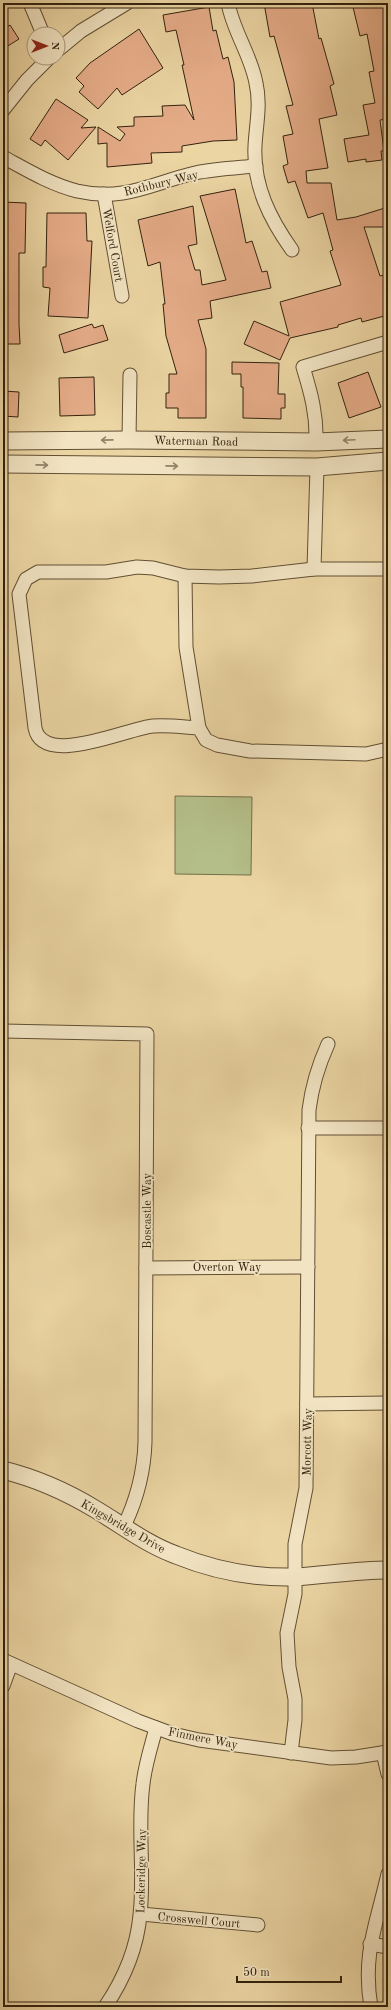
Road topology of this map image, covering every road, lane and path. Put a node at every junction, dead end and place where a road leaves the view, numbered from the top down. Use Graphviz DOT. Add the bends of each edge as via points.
graph roads {
  1 [pos="30,3"];
  2 [pos="128,3"];
  3 [pos="228,3"];
  4 [pos="40,26"];
  5 [pos="66,43"];
  6 [pos="41,66"];
  7 [pos="3,110"];
  8 [pos="3,157"];
  9 [pos="256,166"];
  10 [pos="104,194"];
  11 [pos="292,250"];
  12 [pos="122,296"];
  13 [pos="388,342"];
  14 [pos="130,375"];
  15 [pos="388,439"];
  16 [pos="129,440"];
  17 [pos="3,441"];
  18 [pos="316,442"];
  19 [pos="388,450"];
  20 [pos="388,461"];
  21 [pos="3,464"];
  22 [pos="317,467"];
  23 [pos="314,569"];
  24 [pos="388,569"];
  25 [pos="185,576"];
  26 [pos="199,728"];
  27 [pos="388,750"];
  28 [pos="3,1031"];
  29 [pos="328,1044"];
  30 [pos="308,1128"];
  31 [pos="388,1128"];
  32 [pos="308,1267"];
  33 [pos="146,1268"];
  34 [pos="388,1403"];
  35 [pos="307,1404"];
  36 [pos="3,1470"];
  37 [pos="123,1528"];
  38 [pos="388,1570"];
  39 [pos="294,1577"];
  40 [pos="7,1662"];
  41 [pos="3,1686"];
  42 [pos="156,1728"];
  43 [pos="386,1752"];
  44 [pos="291,1753"];
  45 [pos="388,1774"];
  46 [pos="388,1874"];
  47 [pos="140,1914"];
  48 [pos="258,1925"];
  49 [pos="370,1944"];
  50 [pos="388,1947"];
  51 [pos="104,2007"];
  52 [pos="371,2007"];
  1 -- 4 [label="street"];
  2 -- 5 [label="street" via="81,31"];
  3 -- 9 [label="street" via="256,83 259,101"];
  6 -- 7 [label="street"];
  8 -- 10 [label="street, Rothbury Way" via="59,186"];
  9 -- 10 [label="street, Rothbury Way" via="209,171 147,189"];
  9 -- 11 [label="street" via="259,188 266,208"];
  10 -- 12 [label="street, Welford Court"];
  13 -- 18 [label="street" via="303,367 317,422"];
  14 -- 16 [label="street"];
  15 -- 18 [label="street, Waterman Road, one-way"];
  16 -- 17 [label="street, Waterman Road, one-way"];
  16 -- 18 [label="street, Waterman Road"];
  19 -- 22 [label="street" via="335,455"];
  20 -- 22 [label="street, Waterman Road"];
  21 -- 22 [label="street, Waterman Road, one-way"];
  22 -- 23 [label="street"];
  23 -- 24 [label="street"];
  23 -- 25 [label="street" via="252,576"];
  25 -- 26 [label="street" via="186,647"];
  25 -- 26 [label="street" via="137,567 106,572 38,572 26,579 19,594 38,738 55,746 69,747 152,726"];
  26 -- 27 [label="street" via="206,740 217,745 250,751 366,754"];
  28 -- 33 [label="street, Boscastle Way" via="147,1034"];
  29 -- 30 [label="street, Morcott Way" via="312,1087"];
  30 -- 31 [label="street"];
  30 -- 32 [label="street, Morcott Way"];
  32 -- 33 [label="street, Overton Way"];
  32 -- 35 [label="street, Morcott Way"];
  33 -- 37 [label="street, Boscastle Way" via="144,1459 140,1484"];
  34 -- 35 [label="street"];
  35 -- 39 [label="street, Morcott Way" via="306,1488 296,1544"];
  36 -- 37 [label="street, Kingsbridge Drive" via="63,1492"];
  37 -- 39 [label="street, Kingsbridge Drive" via="176,1555 206,1565 267,1576"];
  38 -- 39 [label="street, Kingsbridge Drive"];
  39 -- 44 [label="street, Morcott Way" via="294,1594 287,1633 288,1667 295,1698"];
  40 -- 41 [label="street"];
  40 -- 42 [label="street, Finmere Way"];
  42 -- 44 [label="street, Finmere Way" via="199,1740"];
  42 -- 47 [label="street, Lockeridge Way" via="143,1784"];
  43 -- 44 [label="street, Finmere Way" via="331,1758"];
  43 -- 45 [label="street"];
  46 -- 49 [label="street"];
  47 -- 48 [label="street, Crosswell Court"];
  47 -- 51 [label="street, Lockeridge Way" via="129,1964"];
  49 -- 50 [label="street"];
  49 -- 52 [label="street" via="368,1970"];
}
